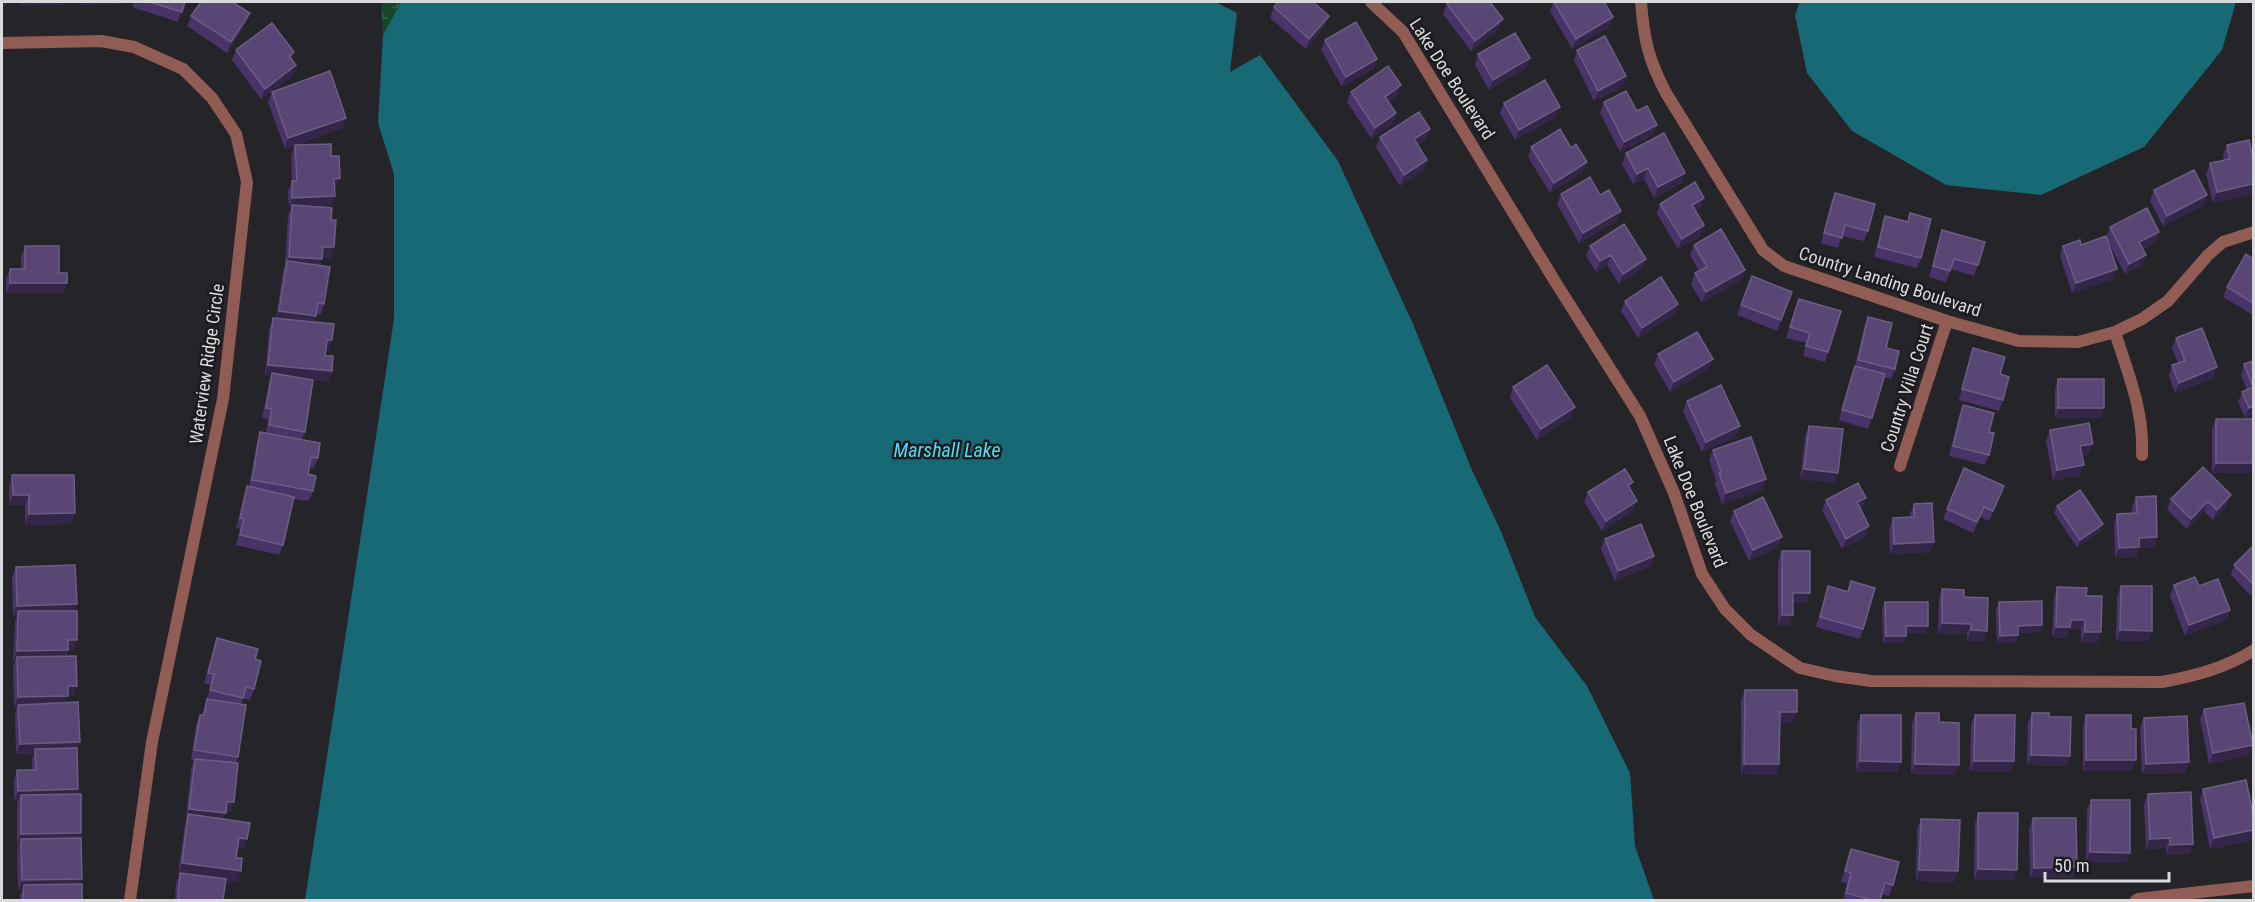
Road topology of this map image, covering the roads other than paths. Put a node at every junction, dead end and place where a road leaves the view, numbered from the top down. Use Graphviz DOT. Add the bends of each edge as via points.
graph roads {
  1 [pos="1371,2"];
  2 [pos="1641,2"];
  3 [pos="2,44"];
  4 [pos="2253,232"];
  5 [pos="1947,321"];
  6 [pos="2115,332"];
  7 [pos="2142,455"];
  8 [pos="1900,466"];
  9 [pos="2253,650"];
  10 [pos="2253,886"];
  11 [pos="130,900"];
  12 [pos="2136,900"];
  1 -- 9 [label="street, Lake Doe Boulevard" via="1403,32 1640,416 1674,493 1702,574 1725,609 1750,635 1800,668 1870,681 2162,681 2221,668"];
  2 -- 5 [label="street, Country Landing Boulevard" via="1652,66 1764,250 1784,266"];
  3 -- 11 [label="street, Waterview Ridge Circle" via="101,41 134,46 183,69 212,98 236,134 247,182 223,399 152,742"];
  4 -- 6 [label="street, Country Landing Boulevard" via="2223,242 2168,301"];
  5 -- 6 [label="street, Country Landing Boulevard" via="2019,340 2043,342 2078,342"];
  5 -- 8 [label="street, Country Villa Court"];
  6 -- 7 [label="street" via="2138,402"];
  10 -- 12 [label="street"];
}
